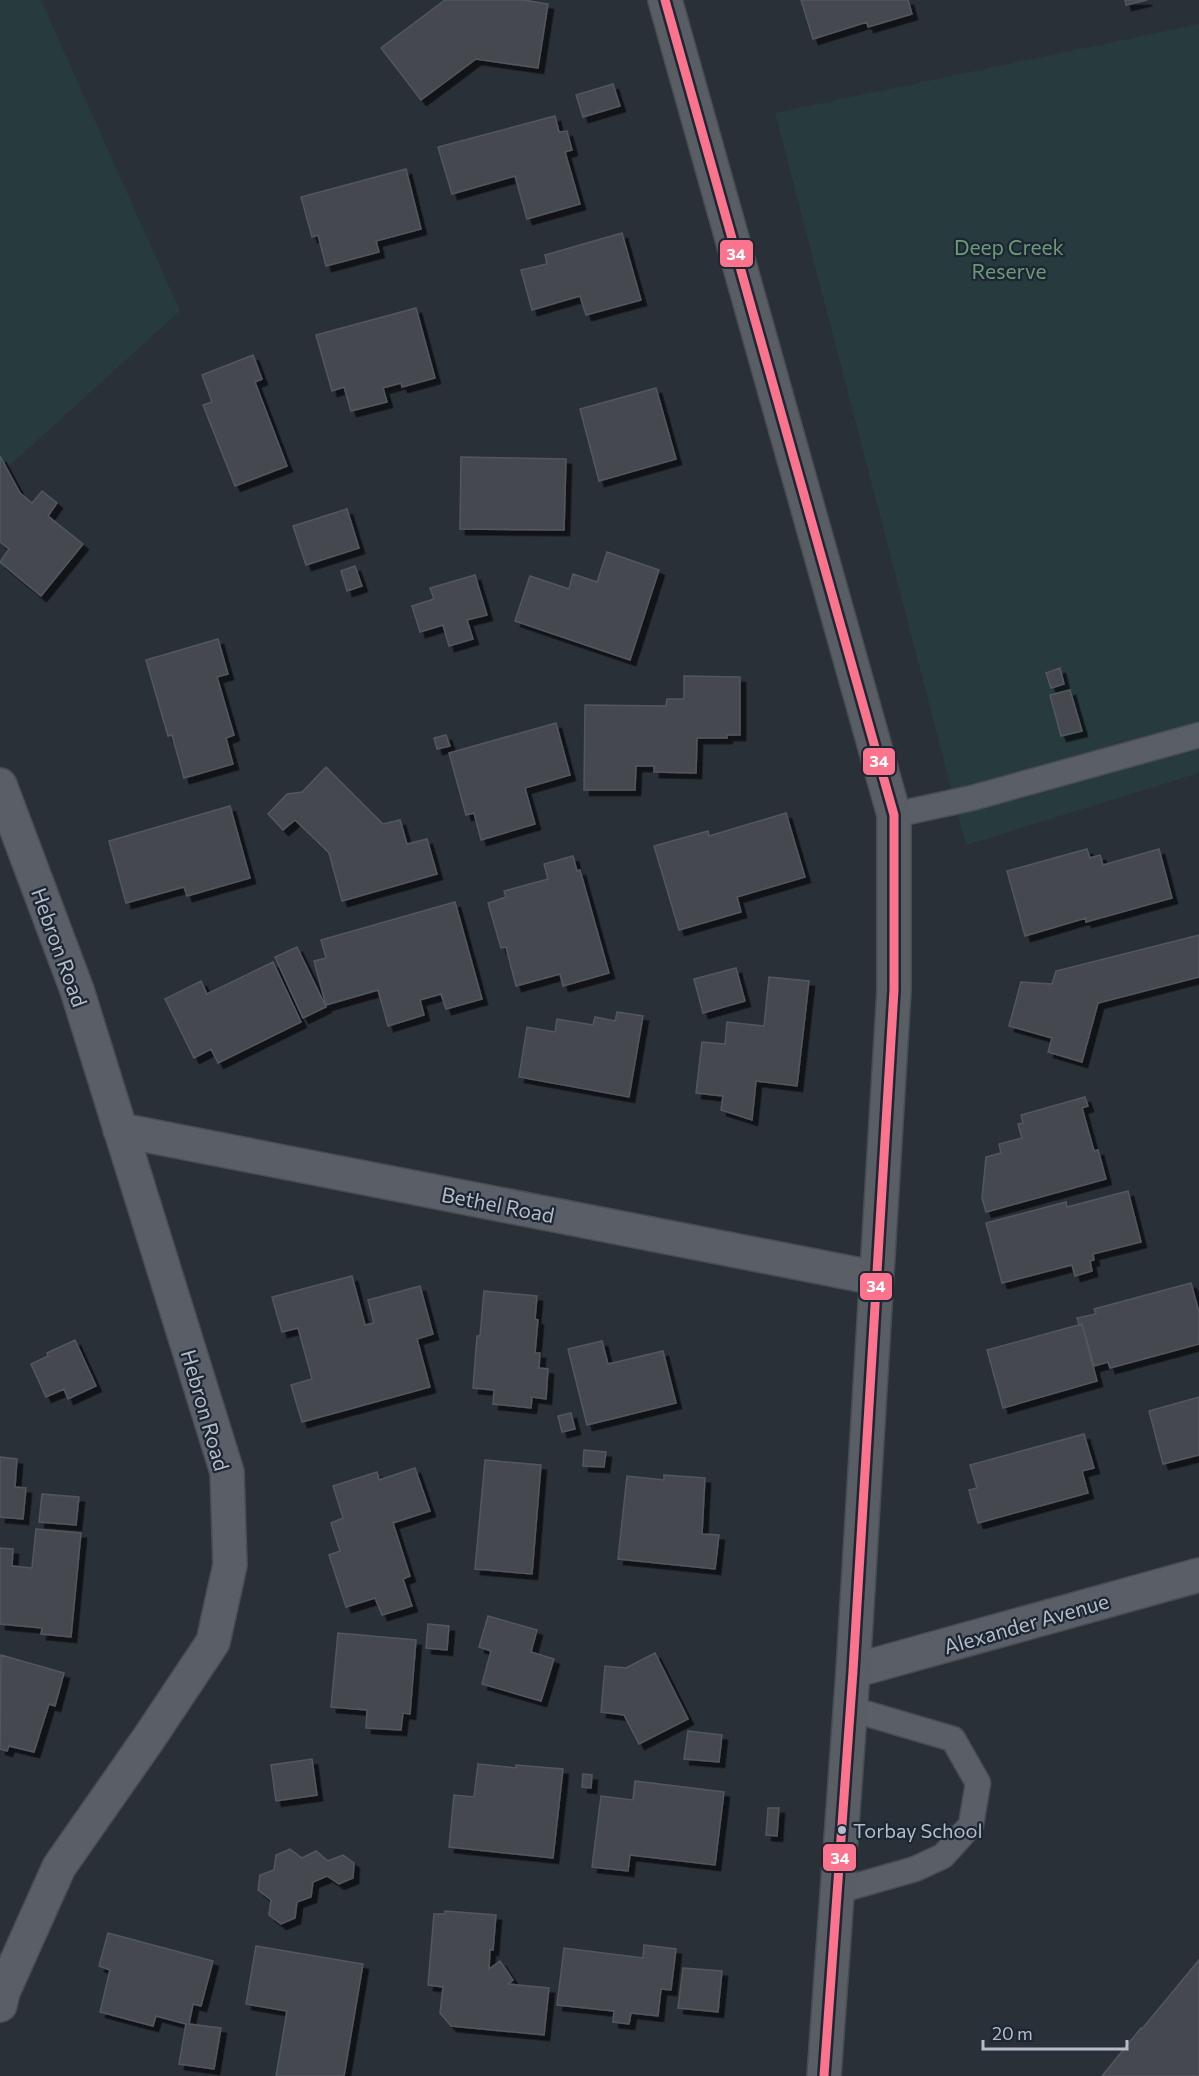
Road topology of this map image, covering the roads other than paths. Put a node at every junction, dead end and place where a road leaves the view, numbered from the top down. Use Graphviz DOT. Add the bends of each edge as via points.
graph roads {
  1 [pos="665,0"];
  2 [pos="1199,735"];
  3 [pos="0,785"];
  4 [pos="894,815"];
  5 [pos="120,1130"];
  6 [pos="876,1278"];
  7 [pos="1199,1575"];
  8 [pos="853,1671"];
  9 [pos="851,1709"];
  10 [pos="838,1891"];
  11 [pos="0,2004"];
  12 [pos="824,2076"];
  1 -- 4 [label="main road"];
  2 -- 4 [label="lane" via="972,798"];
  3 -- 5 [label="street, Hebron Road" via="77,990"];
  4 -- 6 [label="main road" via="894,990"];
  5 -- 6 [label="street, Bethel Road"];
  5 -- 11 [label="street, Hebron Road" via="227,1472 231,1565 213,1642 59,1867"];
  6 -- 8 [label="main road"];
  7 -- 8 [label="street, Alexander Avenue"];
  8 -- 9 [label="main road"];
  9 -- 10 [label="main road"];
  9 -- 10 [label="lane" via="953,1739 978,1783 971,1825 943,1856 915,1869"];
  10 -- 12 [label="main road"];
}
